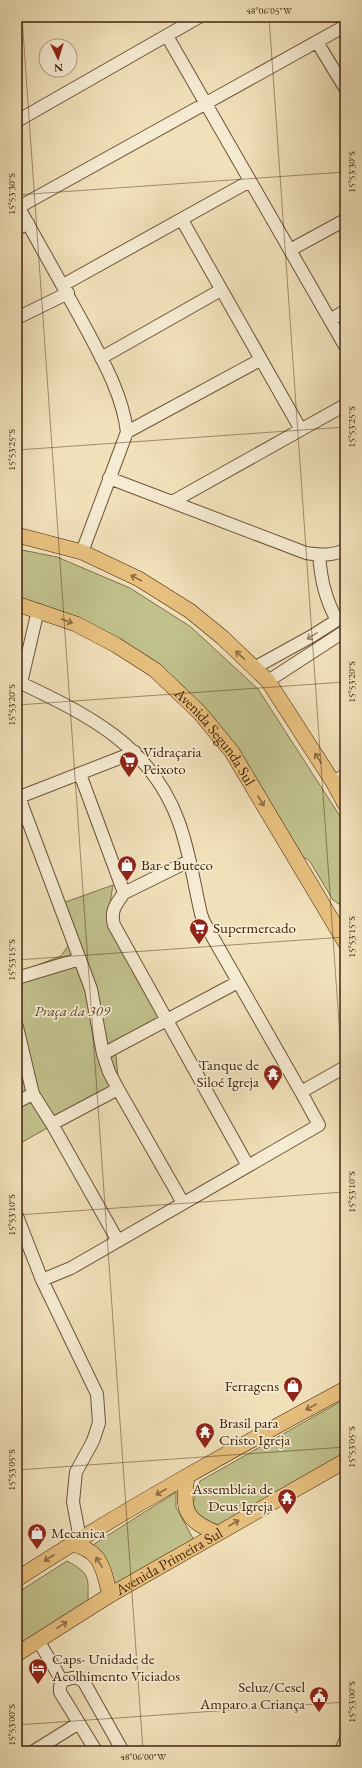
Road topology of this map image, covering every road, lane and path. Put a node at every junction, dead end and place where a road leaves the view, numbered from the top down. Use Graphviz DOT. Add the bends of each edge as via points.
graph roads {
  1 [pos="199,17"];
  2 [pos="345,26"];
  3 [pos="167,36"];
  4 [pos="317,42"];
  5 [pos="345,88"];
  6 [pos="206,104"];
  7 [pos="17,121"];
  8 [pos="250,181"];
  9 [pos="18,206"];
  10 [pos="182,220"];
  11 [pos="345,220"];
  12 [pos="28,223"];
  13 [pos="17,229"];
  14 [pos="290,250"];
  15 [pos="65,289"];
  16 [pos="221,290"];
  17 [pos="345,311"];
  18 [pos="17,318"];
  19 [pos="330,320"];
  20 [pos="345,346"];
  21 [pos="101,358"];
  22 [pos="260,360"];
  23 [pos="345,405"];
  24 [pos="301,430"];
  25 [pos="126,432"];
  26 [pos="110,478"];
  27 [pos="172,502"];
  28 [pos="17,535"];
  29 [pos="345,550"];
  30 [pos="82,552"];
  31 [pos="319,555"];
  32 [pos="17,604"];
  33 [pos="38,610"];
  34 [pos="341,617"];
  35 [pos="345,631"];
  36 [pos="254,668"];
  37 [pos="268,682"];
  38 [pos="134,752"];
  39 [pos="80,774"];
  40 [pos="339,778"];
  41 [pos="18,797"];
  42 [pos="345,804"];
  43 [pos="188,861"];
  44 [pos="124,893"];
  45 [pos="328,912"];
  46 [pos="345,918"];
  47 [pos="345,942"];
  48 [pos="80,959"];
  49 [pos="17,978"];
  50 [pos="238,982"];
  51 [pos="167,1021"];
  52 [pos="17,1027"];
  53 [pos="103,1054"];
  54 [pos="345,1067"];
  55 [pos="118,1089"];
  56 [pos="301,1092"];
  57 [pos="33,1094"];
  58 [pos="17,1102"];
  59 [pos="52,1124"];
  60 [pos="248,1166"];
  61 [pos="183,1203"];
  62 [pos="17,1216"];
  63 [pos="118,1240"];
  64 [pos="42,1280"];
  65 [pos="345,1389"];
  66 [pos="345,1461"];
  67 [pos="187,1477"];
  68 [pos="217,1534"];
  69 [pos="75,1542"];
  70 [pos="17,1579"];
  71 [pos="110,1596"];
  72 [pos="38,1640"];
  73 [pos="17,1654"];
  74 [pos="62,1681"];
  75 [pos="79,1723"];
  76 [pos="34,1751"];
  77 [pos="96,1751"];
  78 [pos="121,1751"];
  1 -- 3 [label="street"];
  2 -- 4 [label="street"];
  3 -- 6 [label="street"];
  3 -- 7 [label="street"];
  4 -- 5 [label="street"];
  4 -- 6 [label="street"];
  6 -- 8 [label="street"];
  6 -- 9 [label="street"];
  8 -- 10 [label="street"];
  8 -- 14 [label="street"];
  9 -- 12 [label="street"];
  10 -- 15 [label="street"];
  10 -- 16 [label="street"];
  11 -- 14 [label="street"];
  12 -- 13 [label="street"];
  12 -- 15 [label="street"];
  14 -- 19 [label="street"];
  15 -- 18 [label="street"];
  15 -- 21 [label="street"];
  16 -- 21 [label="street"];
  16 -- 22 [label="street"];
  17 -- 19 [label="street"];
  19 -- 20 [label="street"];
  21 -- 25 [label="street" via="122,405"];
  22 -- 24 [label="street"];
  22 -- 25 [label="street"];
  23 -- 24 [label="street"];
  24 -- 27 [label="street"];
  25 -- 26 [label="street"];
  26 -- 27 [label="street"];
  26 -- 30 [label="street"];
  27 -- 31 [label="street" via="306,553"];
  28 -- 30 [label="main road"];
  29 -- 31 [label="street" via="330,555"];
  36 -- 30 [label="main road, one-way" via="190,611 139,579"];
  31 -- 34 [label="street" via="320,578 330,608"];
  32 -- 33 [label="main road, Avenida Segunda Sul"];
  33 -- 38 [label="street" via="21,683 66,704 102,726"];
  33 -- 45 [label="main road, Avenida Segunda Sul, one-way" via="76,624 116,644 155,670 200,713 232,752"];
  34 -- 36 [label="street, one-way"];
  35 -- 37 [label="street"];
  36 -- 37 [label="main road"];
  40 -- 37 [label="main road, one-way"];
  38 -- 39 [label="street"];
  38 -- 43 [label="street" via="146,763 167,794 179,822"];
  39 -- 41 [label="street"];
  39 -- 44 [label="street"];
  40 -- 42 [label="main road"];
  41 -- 48 [label="street"];
  43 -- 44 [label="street"];
  43 -- 50 [label="street" via="201,914"];
  44 -- 51 [label="street" via="112,910 114,925"];
  45 -- 46 [label="main road"];
  45 -- 47 [label="main road, Avenida Segunda Sul"];
  48 -- 49 [label="street"];
  48 -- 53 [label="street" via="91,989"];
  50 -- 51 [label="street"];
  50 -- 56 [label="street"];
  51 -- 53 [label="street"];
  51 -- 60 [label="street"];
  52 -- 57 [label="street"];
  53 -- 55 [label="street" via="108,1072"];
  54 -- 56 [label="street"];
  55 -- 59 [label="street"];
  55 -- 61 [label="street"];
  56 -- 60 [label="street" via="319,1125"];
  57 -- 58 [label="street"];
  57 -- 59 [label="street"];
  59 -- 63 [label="street"];
  60 -- 61 [label="street"];
  61 -- 63 [label="street"];
  62 -- 64 [label="street"];
  63 -- 64 [label="street" via="71,1268"];
  64 -- 69 [label="street" via="96,1394 99,1423 93,1441 76,1472 73,1502"];
  65 -- 67 [label="main road, one-way" via="208,1463"];
  68 -- 66 [label="main road, Avenida Primeira Sul, one-way"];
  67 -- 68 [label="main road" via="185,1508 193,1521"];
  67 -- 69 [label="main road, one-way"];
  68 -- 71 [label="main road, Avenida Primeira Sul"];
  69 -- 70 [label="main road, one-way"];
  71 -- 69 [label="main road, one-way" via="100,1561"];
  72 -- 71 [label="main road, Avenida Primeira Sul, one-way"];
  72 -- 73 [label="main road, Avenida Primeira Sul"];
  72 -- 74 [label="street"];
  74 -- 75 [label="street" via="60,1692"];
  74 -- 78 [label="street" via="72,1677 80,1678 84,1682"];
  75 -- 76 [label="street"];
  75 -- 77 [label="street"];
}
